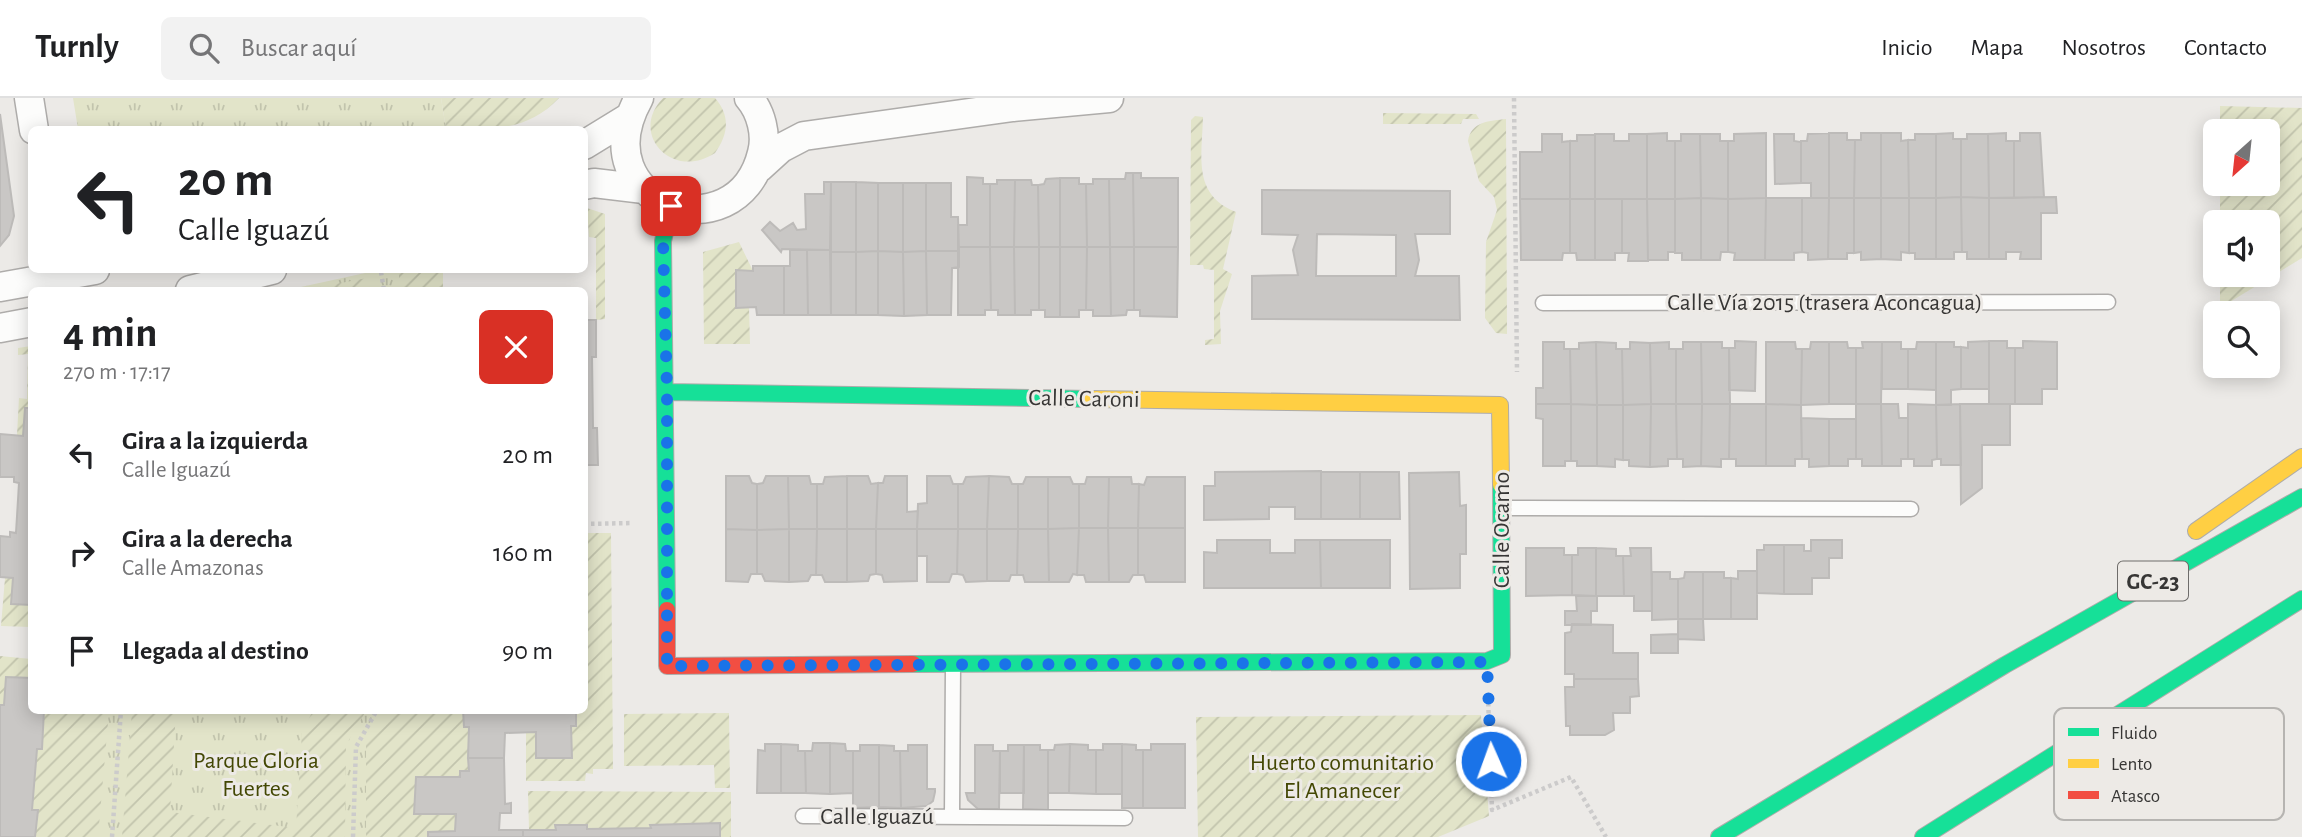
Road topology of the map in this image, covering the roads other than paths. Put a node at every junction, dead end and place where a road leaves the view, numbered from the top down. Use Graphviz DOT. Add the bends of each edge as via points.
graph roads {
  1 [pos="29,98"];
  2 [pos="749,98"];
  3 [pos="1108,98"];
  4 [pos="634,108"];
  5 [pos="33,126"];
  6 [pos="588,142"];
  7 [pos="759,168"];
  8 [pos="588,184"];
  9 [pos="644,189"];
  10 [pos="671,206"];
  11 [pos="260,273"];
  12 [pos="57,274"];
  13 [pos="0,287"];
  14 [pos="202,287"];
  15 [pos="2108,302"];
  16 [pos="1543,303"];
  17 [pos="28,323"];
  18 [pos="0,328"];
  19 [pos="667,392"];
  20 [pos="1500,404"];
  21 [pos="2302,457"];
  22 [pos="2302,497"];
  23 [pos="1501,508"];
  24 [pos="1911,509"];
  25 [pos="2188,537"];
  26 [pos="2142,569"];
  27 [pos="2302,599"];
  28 [pos="953,665"];
  29 [pos="2004,665"];
  30 [pos="2128,708"];
  31 [pos="2054,755"];
  32 [pos="803,816"];
  33 [pos="952,817"];
  34 [pos="1125,818"];
  35 [pos="1719,837"];
  36 [pos="1923,837"];
  1 -- 5 [label="street"];
  2 -- 7 [label="street" via="762,125 764,147"];
  3 -- 7 [label="street" via="804,136 781,148"];
  4 -- 6 [label="street"];
  4 -- 9 [label="street" via="624,136 626,156"];
  7 -- 10 [label="street" via="747,186 713,208"];
  8 -- 9 [label="street"];
  9 -- 10 [label="street"];
  10 -- 19 [label="main road" via="663,241"];
  11 -- 14 [label="street"];
  12 -- 13 [label="street"];
  15 -- 16 [label="lane, Calle Vía 2015 (trasera Aconcagua)"];
  17 -- 18 [label="street"];
  19 -- 20 [label="main road, Calle Caroni"];
  19 -- 28 [label="main road" via="667,666"];
  20 -- 23 [label="main road, Calle Ocamo"];
  21 -- 25 [label="main road"];
  22 -- 29 [label="main road, GC-23"];
  23 -- 24 [label="lane"];
  23 -- 28 [label="main road, Calle Ocamo" via="1494,658"];
  26 -- 29 [label="main road"];
  27 -- 30 [label="main road"];
  28 -- 33 [label="lane, Calle Iguazú"];
  29 -- 35 [label="main road, GC-23"];
  31 -- 36 [label="main road"];
  32 -- 33 [label="lane, Calle Iguazú"];
  33 -- 34 [label="lane, Calle Iguazú"];
}
